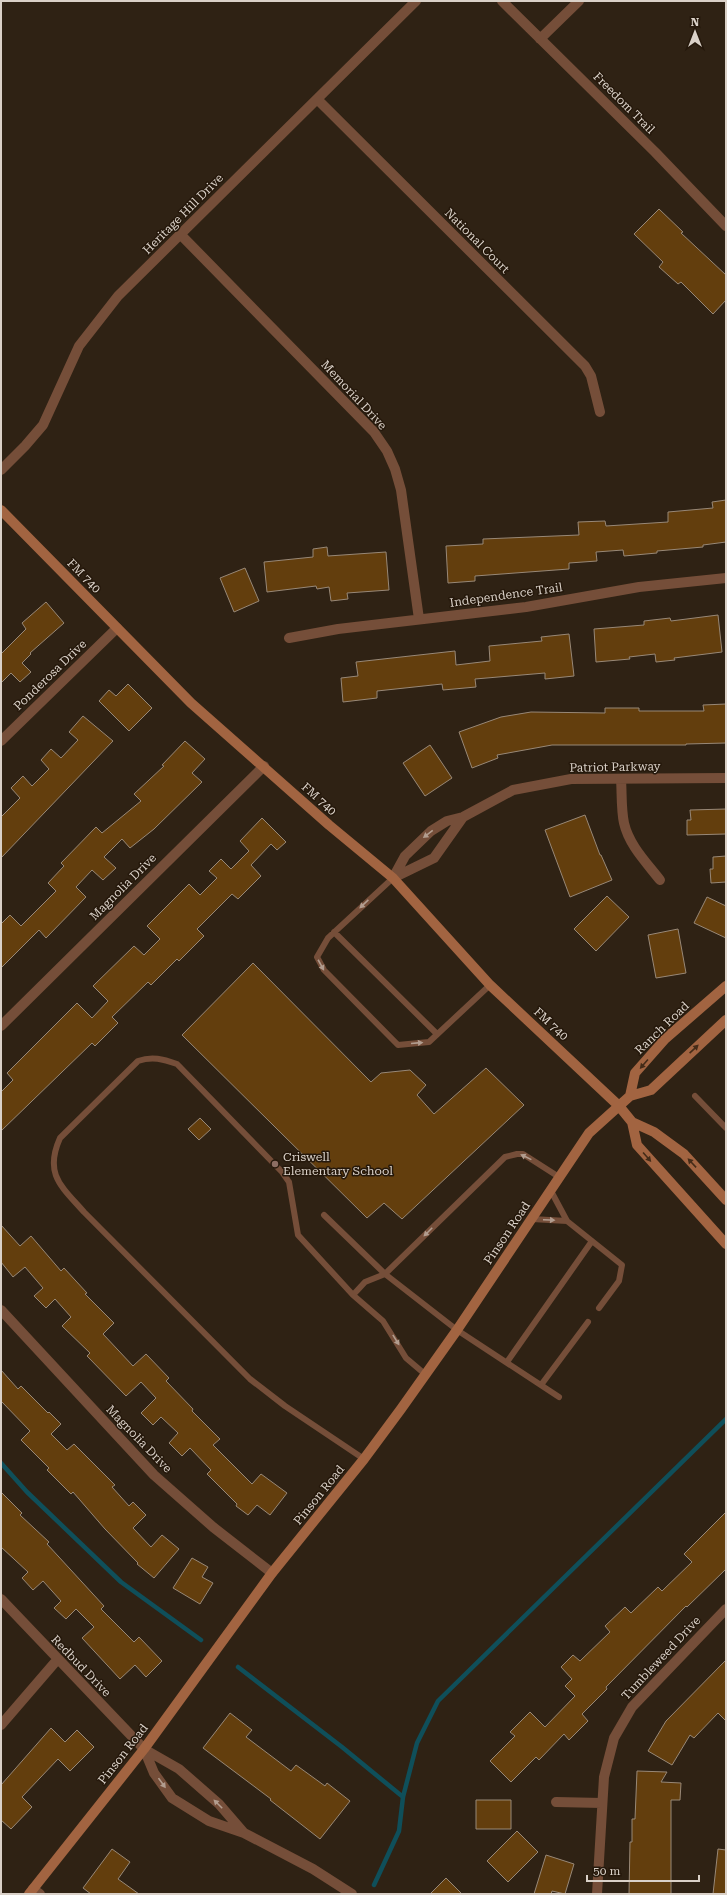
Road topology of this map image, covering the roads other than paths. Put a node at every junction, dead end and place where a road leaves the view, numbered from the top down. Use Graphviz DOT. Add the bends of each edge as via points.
graph roads {
  1 [pos="416,1"];
  2 [pos="502,1"];
  3 [pos="579,1"];
  4 [pos="540,39"];
  5 [pos="317,99"];
  6 [pos="726,226"];
  7 [pos="180,234"];
  8 [pos="600,412"];
  9 [pos="1,470"];
  10 [pos="1,510"];
  11 [pos="726,578"];
  12 [pos="419,619"];
  13 [pos="117,628"];
  14 [pos="289,638"];
  15 [pos="1,741"];
  16 [pos="264,766"];
  17 [pos="726,778"];
  18 [pos="621,779"];
  19 [pos="463,817"];
  20 [pos="393,878"];
  21 [pos="660,880"];
  22 [pos="334,932"];
  23 [pos="490,985"];
  24 [pos="726,986"];
  25 [pos="726,1020"];
  26 [pos="1,1026"];
  27 [pos="437,1034"];
  28 [pos="630,1096"];
  29 [pos="695,1096"];
  30 [pos="619,1106"];
  31 [pos="632,1122"];
  32 [pos="726,1128"];
  33 [pos="559,1177"];
  34 [pos="551,1191"];
  35 [pos="726,1200"];
  36 [pos="324,1215"];
  37 [pos="532,1219"];
  38 [pos="567,1221"];
  39 [pos="592,1241"];
  40 [pos="726,1244"];
  41 [pos="385,1274"];
  42 [pos="353,1295"];
  43 [pos="599,1308"];
  44 [pos="1,1310"];
  45 [pos="588,1322"];
  46 [pos="457,1330"];
  47 [pos="507,1362"];
  48 [pos="426,1375"];
  49 [pos="541,1385"];
  50 [pos="559,1396"];
  51 [pos="364,1459"];
  52 [pos="272,1573"];
  53 [pos="1,1599"];
  54 [pos="726,1609"];
  55 [pos="57,1660"];
  56 [pos="1,1725"];
  57 [pos="144,1749"];
  58 [pos="556,1802"];
  59 [pos="602,1803"];
  60 [pos="244,1833"];
  61 [pos="34,1892"];
  62 [pos="352,1894"];
  63 [pos="597,1894"];
  1 -- 5 [label="street, Heritage Hill Drive"];
  2 -- 4 [label="street, Freedom Trail"];
  3 -- 4 [label="street"];
  4 -- 6 [label="street, Freedom Trail"];
  5 -- 7 [label="street, Heritage Hill Drive"];
  5 -- 8 [label="street, National Court" via="585,366 591,376"];
  7 -- 9 [label="street, Heritage Hill Drive" via="118,296 98,320 79,346 43,425"];
  7 -- 12 [label="street, Memorial Drive" via="374,432 387,451 401,490"];
  10 -- 13 [label="main road, FM 740 / FM 740"];
  11 -- 12 [label="street, Independence Trail" via="639,587 526,607"];
  12 -- 14 [label="street, Independence Trail"];
  13 -- 15 [label="street, Ponderosa Drive"];
  13 -- 16 [label="main road, FM 740 / FM 740" via="191,703"];
  16 -- 20 [label="main road, FM 740 / FM 740"];
  16 -- 26 [label="street, Magnolia Drive"];
  17 -- 18 [label="street, Patriot Parkway"];
  18 -- 19 [label="street, Patriot Parkway" via="571,779 513,790"];
  18 -- 21 [label="street" via="624,822 628,836"];
  19 -- 20 [label="street, Patriot Parkway" via="434,858"];
  19 -- 20 [label="street, Patriot Parkway, one-way" via="447,821 416,844 405,856"];
  20 -- 22 [label="lane, one-way"];
  20 -- 23 [label="main road, FM 740 / FM 740"];
  22 -- 27 [label="lane"];
  22 -- 27 [label="lane, one-way" via="317,958 324,970 398,1045 429,1042"];
  23 -- 27 [label="lane"];
  23 -- 30 [label="main road, FM 740 / FM 740"];
  24 -- 28 [label="main road, Ranch Road, one-way" via="665,1039 635,1073"];
  28 -- 25 [label="main road, one-way" via="650,1090"];
  28 -- 30 [label="main road"];
  29 -- 32 [label="lane"];
  30 -- 31 [label="main road, FM 740"];
  30 -- 33 [label="main road, Pinson Road" via="589,1133"];
  35 -- 31 [label="main road, one-way" via="684,1154 654,1132"];
  31 -- 40 [label="main road, one-way" via="637,1146"];
  33 -- 34 [label="main road, Pinson Road"];
  33 -- 41 [label="lane, one-way" via="523,1154 505,1157"];
  34 -- 37 [label="main road, Pinson Road"];
  34 -- 38 [label="lane"];
  36 -- 41 [label="lane"];
  37 -- 38 [label="lane, one-way"];
  37 -- 46 [label="main road, Pinson Road"];
  38 -- 39 [label="lane"];
  39 -- 43 [label="lane" via="622,1265 620,1281"];
  39 -- 47 [label="lane"];
  41 -- 42 [label="lane" via="365,1282"];
  41 -- 46 [label="lane"];
  42 -- 48 [label="lane, one-way" via="383,1321 406,1358"];
  42 -- 51 [label="lane" via="298,1235 289,1182 282,1172 177,1064 160,1058 138,1060 60,1138 54,1152 53,1168 60,1185 84,1212 250,1379"];
  44 -- 52 [label="street, Magnolia Drive" via="154,1475 213,1527"];
  45 -- 49 [label="lane"];
  46 -- 47 [label="lane"];
  46 -- 48 [label="main road, Pinson Road"];
  47 -- 49 [label="lane"];
  48 -- 51 [label="main road, Pinson Road"];
  49 -- 50 [label="lane"];
  51 -- 52 [label="main road, Pinson Road"];
  52 -- 57 [label="main road, Pinson Road"];
  53 -- 55 [label="street, Redbud Drive"];
  54 -- 59 [label="street, Tumbleweed Drive" via="632,1707 614,1738 604,1777"];
  55 -- 56 [label="street"];
  55 -- 57 [label="street, Redbud Drive"];
  60 -- 57 [label="street, Redbud Drive, one-way" via="219,1804 179,1768"];
  57 -- 60 [label="street, Redbud Drive, one-way" via="154,1773 172,1798 209,1821"];
  57 -- 61 [label="main road, Pinson Road"];
  58 -- 59 [label="street"];
  59 -- 63 [label="street, Tumbleweed Drive"];
  60 -- 62 [label="street, Redbud Drive" via="313,1869"];
}
